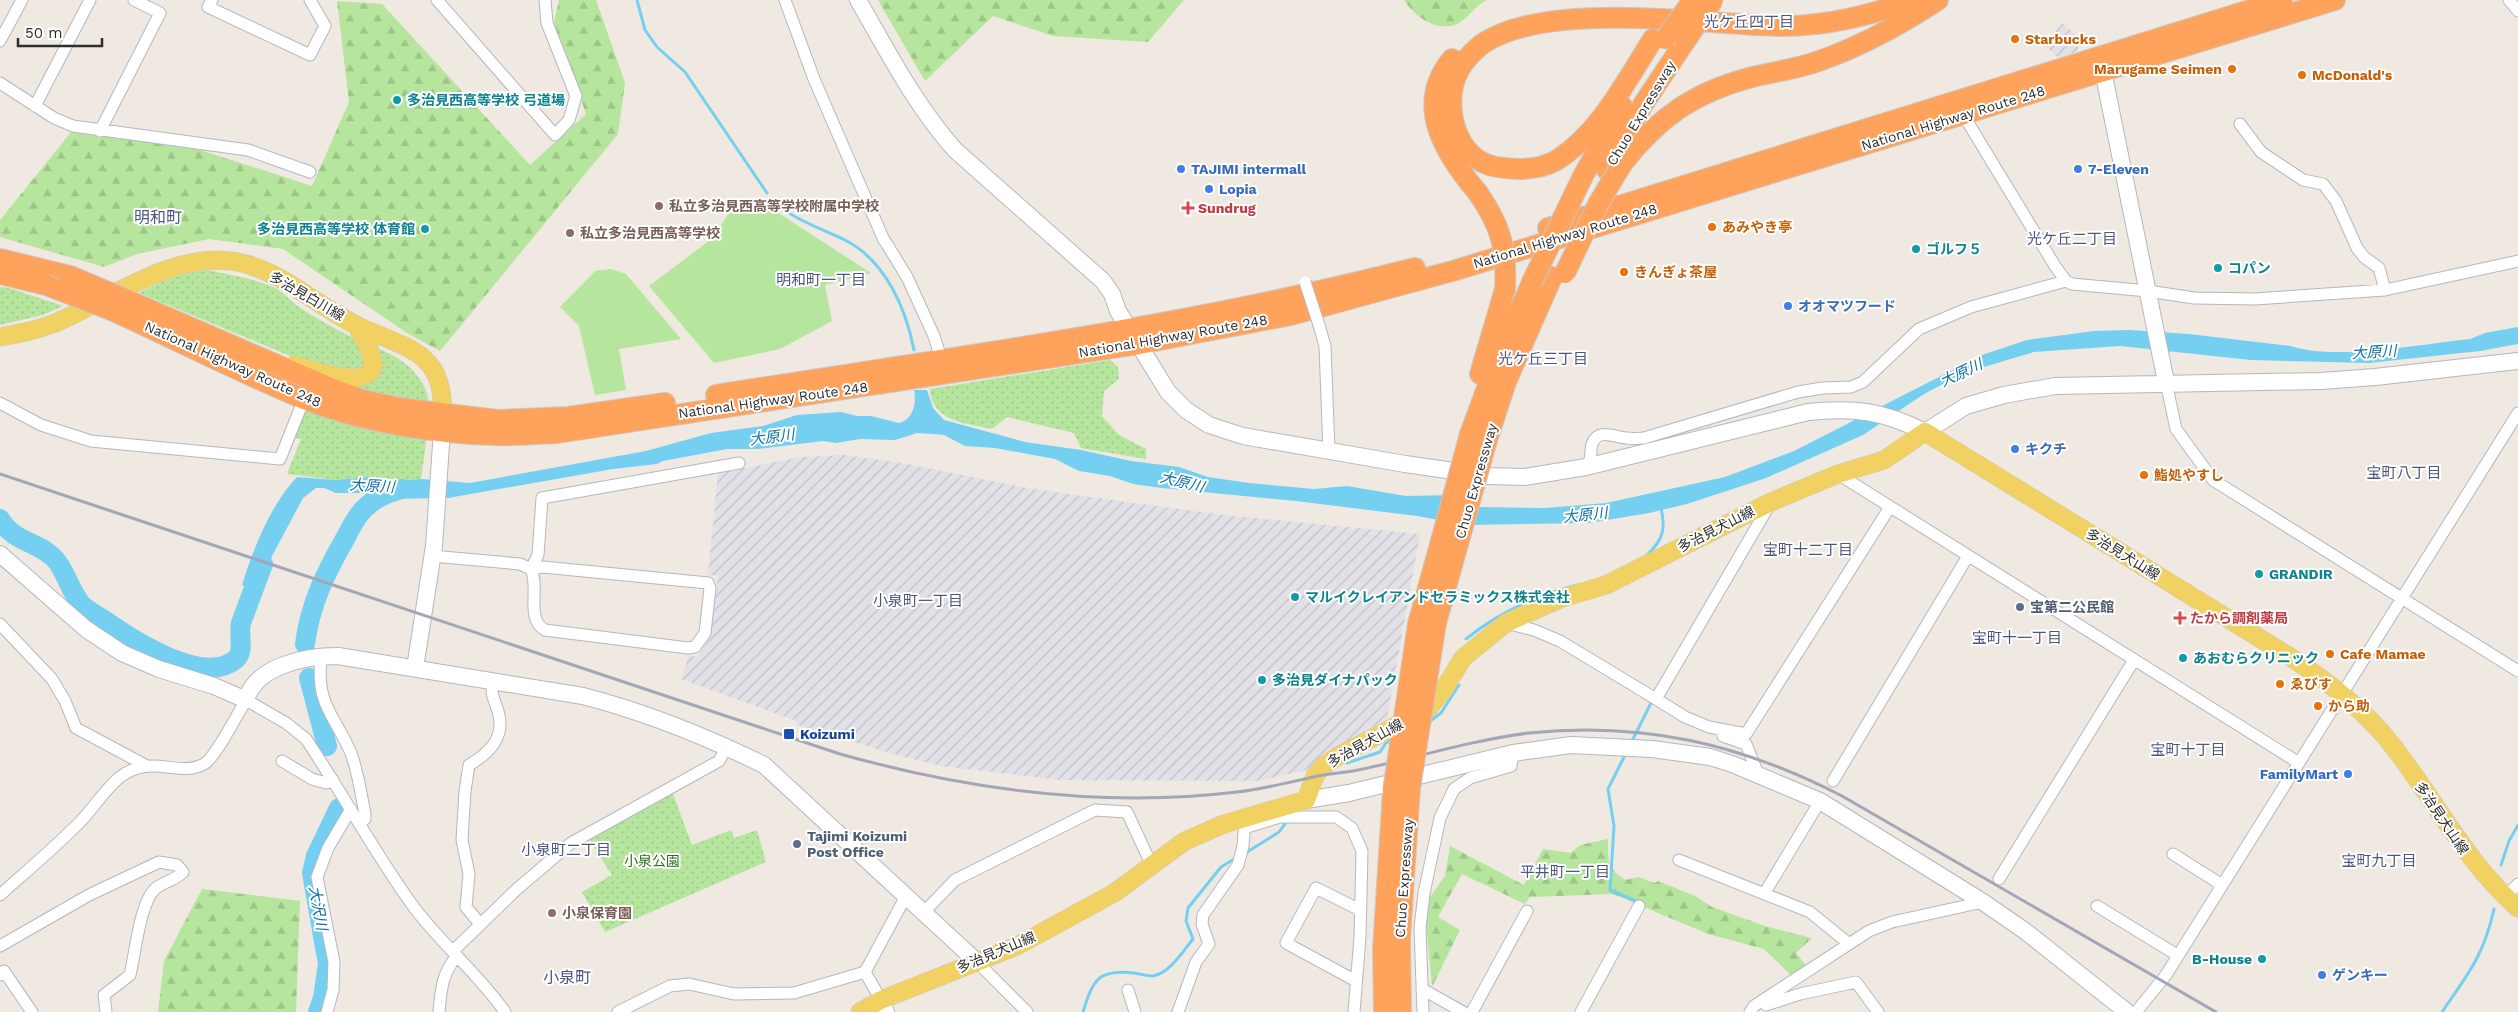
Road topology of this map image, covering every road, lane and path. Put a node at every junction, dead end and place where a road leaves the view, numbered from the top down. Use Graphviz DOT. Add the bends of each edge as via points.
graph roads {
  1 [pos="22,0"];
  2 [pos="90,0"];
  3 [pos="134,0"];
  4 [pos="212,0"];
  5 [pos="310,0"];
  6 [pos="437,0"];
  7 [pos="545,0"];
  8 [pos="785,0"];
  9 [pos="858,0"];
  10 [pos="1680,0"];
  11 [pos="1693,0"];
  12 [pos="1713,0"];
  13 [pos="1881,0"];
  14 [pos="1914,0"];
  15 [pos="1938,0"];
  16 [pos="2282,0"];
  17 [pos="2335,0"];
  18 [pos="2509,0"];
  19 [pos="2518,11"];
  20 [pos="1659,39"];
  21 [pos="0,41"];
  22 [pos="2102,64"];
  23 [pos="0,83"];
  24 [pos="35,106"];
  25 [pos="1964,116"];
  26 [pos="2240,124"];
  27 [pos="100,131"];
  28 [pos="1614,166"];
  29 [pos="310,172"];
  30 [pos="0,259"];
  31 [pos="2518,261"];
  32 [pos="0,274"];
  33 [pos="1305,282"];
  34 [pos="2066,282"];
  35 [pos="2385,290"];
  36 [pos="2148,294"];
  37 [pos="118,304"];
  38 [pos="357,326"];
  39 [pos="1135,336"];
  40 [pos="0,337"];
  41 [pos="254,355"];
  42 [pos="941,358"];
  43 [pos="2518,360"];
  44 [pos="2165,376"];
  45 [pos="304,399"];
  46 [pos="0,403"];
  47 [pos="2517,415"];
  48 [pos="442,422"];
  49 [pos="1925,432"];
  50 [pos="1473,436"];
  51 [pos="1329,451"];
  52 [pos="739,463"];
  53 [pos="1586,467"];
  54 [pos="1838,474"];
  55 [pos="1771,502"];
  56 [pos="1890,507"];
  57 [pos="433,551"];
  58 [pos="0,554"];
  59 [pos="1968,556"];
  60 [pos="531,569"];
  61 [pos="2402,599"];
  62 [pos="1506,623"];
  63 [pos="0,624"];
  64 [pos="321,656"];
  65 [pos="2134,660"];
  66 [pos="415,668"];
  67 [pos="2518,671"];
  68 [pos="493,680"];
  69 [pos="2342,695"];
  70 [pos="1656,699"];
  71 [pos="246,700"];
  72 [pos="1709,727"];
  73 [pos="727,746"];
  74 [pos="1513,754"];
  75 [pos="282,761"];
  76 [pos="2299,763"];
  77 [pos="148,766"];
  78 [pos="1758,774"];
  79 [pos="333,780"];
  80 [pos="1833,781"];
  81 [pos="1401,790"];
  82 [pos="1306,800"];
  83 [pos="1820,801"];
  84 [pos="351,809"];
  85 [pos="360,822"];
  86 [pos="1245,823"];
  87 [pos="2172,854"];
  88 [pos="1679,860"];
  89 [pos="1152,866"];
  90 [pos="2000,878"];
  91 [pos="2518,884"];
  92 [pos="2222,885"];
  93 [pos="1764,894"];
  94 [pos="0,895"];
  95 [pos="906,896"];
  96 [pos="1983,902"];
  97 [pos="2512,903"];
  98 [pos="1639,906"];
  99 [pos="2098,906"];
  100 [pos="1360,910"];
  101 [pos="1527,911"];
  102 [pos="924,912"];
  103 [pos="480,924"];
  104 [pos="1848,943"];
  105 [pos="0,946"];
  106 [pos="455,953"];
  107 [pos="2177,955"];
  108 [pos="976,961"];
  109 [pos="865,972"];
  110 [pos="0,975"];
  111 [pos="1356,982"];
  112 [pos="1422,989"];
  113 [pos="1128,990"];
  114 [pos="883,1006"];
  115 [pos="1752,1009"];
  116 [pos="32,1012"];
  117 [pos="106,1012"];
  118 [pos="326,1012"];
  119 [pos="438,1012"];
  120 [pos="504,1012"];
  121 [pos="618,1012"];
  122 [pos="860,1012"];
  123 [pos="1027,1012"];
  124 [pos="1135,1012"];
  125 [pos="1178,1012"];
  126 [pos="1354,1012"];
  127 [pos="1384,1012"];
  128 [pos="1401,1012"];
  129 [pos="1423,1012"];
  130 [pos="1464,1012"];
  131 [pos="1472,1012"];
  132 [pos="1581,1012"];
  133 [pos="1878,1012"];
  134 [pos="2127,1012"];
  135 [pos="2136,1012"];
  1 -- 21 [label="street"];
  2 -- 24 [label="street"];
  3 -- 27 [label="street" via="160,14"];
  4 -- 5 [label="street" via="208,7 310,55 325,26"];
  6 -- 7 [label="street" via="555,135 569,120 576,96 547,23"];
  8 -- 42 [label="street" via="814,79 869,206 883,238 908,277"];
  9 -- 39 [label="street" via="900,74 937,129 955,150 1103,281"];
  10 -- 20 [label="highway"];
  11 -- 20 [label="highway, Chuo Expressway, bridge"];
  12 -- 28 [label="highway, Chuo Expressway, bridge" via="1644,104"];
  13 -- 50 [label="highway, bridge" via="1820,13 1782,15 1649,4 1568,6 1535,10 1489,28 1472,39 1448,65 1439,85 1435,109 1436,125 1449,154 1492,212 1507,261 1505,289"];
  14 -- 20 [label="highway" via="1830,23 1788,25 1621,14 1557,18 1523,24 1495,35 1462,65 1451,102 1455,129 1475,157 1487,165 1535,168 1556,160 1586,136"];
  15 -- 28 [label="highway" via="1856,48 1702,93 1672,113"];
  16 -- 22 [label="highway, National Highway Route 248"];
  17 -- 22 [label="highway, National Highway Route 248"];
  18 -- 19 [label="street"];
  20 -- 50 [label="highway, Chuo Expressway, bridge" via="1583,176 1532,282 1491,377"];
  22 -- 25 [label="highway, National Highway Route 248"];
  22 -- 36 [label="street"];
  22 -- 39 [label="highway, National Highway Route 248" via="1658,192 1430,264"];
  23 -- 24 [label="street"];
  24 -- 27 [label="street" via="73,126"];
  25 -- 34 [label="street"];
  25 -- 39 [label="highway, National Highway Route 248" via="1368,296 1291,316"];
  26 -- 35 [label="street" via="2261,152 2302,180 2323,184 2336,201 2357,248 2379,268"];
  27 -- 29 [label="street" via="248,150"];
  28 -- 50 [label="highway, Chuo Expressway, bridge" via="1598,204 1558,275 1523,366 1506,382"];
  30 -- 37 [label="highway, National Highway Route 248, bridge" via="70,276"];
  31 -- 35 [label="street" via="2443,280"];
  32 -- 37 [label="highway, National Highway Route 248, bridge"];
  33 -- 51 [label="street, bridge" via="1325,346"];
  34 -- 36 [label="street"];
  34 -- 53 [label="street" via="1971,307 1919,329 1863,382 1851,388 1798,392 1644,438 1606,434 1597,437"];
  35 -- 36 [label="street" via="2255,299"];
  36 -- 44 [label="street"];
  37 -- 41 [label="highway, National Highway Route 248"];
  37 -- 45 [label="highway, National Highway Route 248"];
  38 -- 40 [label="main road, 多治見白川線" via="274,275 246,264 220,260 170,268 54,324"];
  38 -- 41 [label="main road" via="373,361 370,371 356,378 339,377"];
  38 -- 48 [label="main road, 多治見白川線" via="416,351 426,359 439,381"];
  39 -- 42 [label="highway, National Highway Route 248"];
  39 -- 48 [label="highway, National Highway Route 248" via="557,433 493,435"];
  39 -- 51 [label="street" via="1168,392 1208,425 1243,436"];
  41 -- 48 [label="highway, National Highway Route 248" via="363,400"];
  42 -- 48 [label="highway, National Highway Route 248" via="568,417"];
  43 -- 44 [label="street" via="2330,380"];
  44 -- 49 [label="street" via="2055,386 2004,395 1966,406"];
  44 -- 61 [label="street" via="2176,429 2213,480"];
  45 -- 46 [label="street" via="280,459 91,441 41,425"];
  45 -- 48 [label="highway, National Highway Route 248" via="399,425"];
  47 -- 61 [label="street"];
  48 -- 57 [label="street"];
  49 -- 53 [label="street" via="1902,420 1868,411 1836,409 1774,419"];
  49 -- 54 [label="main road, 多治見犬山線" via="1884,460"];
  49 -- 69 [label="main road, 多治見犬山線" via="2296,660"];
  50 -- 81 [label="highway, Chuo Expressway, bridge" via="1427,624"];
  51 -- 53 [label="street" via="1489,476 1524,476"];
  52 -- 60 [label="street" via="542,498 538,555"];
  54 -- 55 [label="main road, 多治見犬山線"];
  54 -- 56 [label="street"];
  55 -- 62 [label="main road, 多治見犬山線" via="1606,585 1562,598"];
  55 -- 70 [label="street"];
  56 -- 59 [label="street"];
  56 -- 72 [label="street" via="1746,734"];
  57 -- 60 [label="street" via="520,564"];
  57 -- 66 [label="street"];
  58 -- 71 [label="street" via="86,629 122,653"];
  59 -- 65 [label="street"];
  59 -- 80 [label="street"];
  60 -- 60 [label="street" via="543,567 708,583 705,634 695,647 688,648 545,630 535,620 536,586"];
  61 -- 67 [label="street"];
  61 -- 69 [label="street"];
  62 -- 70 [label="street" via="1560,641"];
  62 -- 82 [label="main road, 多治見犬山線" via="1463,658 1428,708 1322,767"];
  63 -- 77 [label="street" via="52,679 76,728"];
  64 -- 66 [label="street"];
  64 -- 71 [label="street" via="295,660 277,668 248,691"];
  64 -- 85 [label="street" via="319,678 324,703 356,769 365,814 365,819"];
  65 -- 76 [label="street"];
  65 -- 90 [label="street"];
  66 -- 68 [label="street"];
  68 -- 73 [label="street" via="616,704"];
  68 -- 103 [label="street" via="491,695 500,720 500,733 485,756 469,765 464,801 462,840 469,874 466,907"];
  69 -- 76 [label="street"];
  69 -- 97 [label="main road, 多治見犬山線" via="2386,738 2468,856"];
  70 -- 72 [label="street"];
  71 -- 77 [label="street" via="206,764 187,770"];
  71 -- 79 [label="street" via="286,723 306,739"];
  72 -- 78 [label="street" via="1746,744"];
  73 -- 95 [label="street" via="764,765"];
  73 -- 103 [label="street" via="719,761 570,843"];
  74 -- 78 [label="street" via="1571,745 1616,746 1710,757"];
  74 -- 82 [label="street"];
  74 -- 112 [label="street" via="1511,766 1470,778 1454,789 1440,818 1420,928"];
  75 -- 79 [label="street" via="312,779 326,783"];
  76 -- 92 [label="street"];
  77 -- 94 [label="street" via="136,768 120,777 80,822"];
  78 -- 83 [label="street"];
  79 -- 84 [label="street"];
  81 -- 127 [label="highway, Chuo Expressway" via="1383,949"];
  81 -- 128 [label="highway, Chuo Expressway"];
  82 -- 86 [label="main road, 多治見犬山線"];
  83 -- 93 [label="street"];
  83 -- 96 [label="street"];
  84 -- 85 [label="street"];
  84 -- 118 [label="street" via="328,848 317,877 334,962 333,990"];
  85 -- 106 [label="street" via="414,906"];
  86 -- 89 [label="main road, 多治見犬山線" via="1186,841"];
  86 -- 100 [label="street" via="1280,817 1336,817 1352,828 1362,851"];
  86 -- 125 [label="street" via="1238,865 1203,915 1202,924 1209,944 1196,962"];
  87 -- 92 [label="street"];
  88 -- 93 [label="street"];
  89 -- 102 [label="street" via="1127,812 1095,810 955,880"];
  89 -- 108 [label="main road, 多治見犬山線" via="1082,912 1017,946"];
  91 -- 97 [label="street"];
  92 -- 107 [label="street"];
  93 -- 104 [label="street" via="1810,912"];
  95 -- 102 [label="street"];
  95 -- 109 [label="street"];
  96 -- 104 [label="street" via="1892,922"];
  96 -- 134 [label="street"];
  98 -- 132 [label="street"];
  99 -- 107 [label="street"];
  100 -- 111 [label="street"];
  100 -- 111 [label="street" via="1316,888 1286,943"];
  101 -- 131 [label="street"];
  102 -- 108 [label="street"];
  103 -- 106 [label="street"];
  104 -- 115 [label="street"];
  105 -- 117 [label="street" via="115,882 159,862 177,865 183,872 155,889 146,903 130,975 104,995"];
  106 -- 119 [label="street" via="442,984"];
  106 -- 120 [label="street" via="486,986"];
  107 -- 135 [label="street" via="2166,975"];
  108 -- 114 [label="main road, 多治見犬山線"];
  108 -- 123 [label="street"];
  109 -- 114 [label="street"];
  109 -- 121 [label="street" via="794,993 734,994 689,984 670,986"];
  110 -- 116 [label="street" via="4,972"];
  111 -- 126 [label="street"];
  112 -- 129 [label="street"];
  112 -- 130 [label="street"];
  113 -- 124 [label="street"];
  114 -- 122 [label="main road, 多治見犬山線"];
  115 -- 133 [label="street" via="1856,982"];
}
